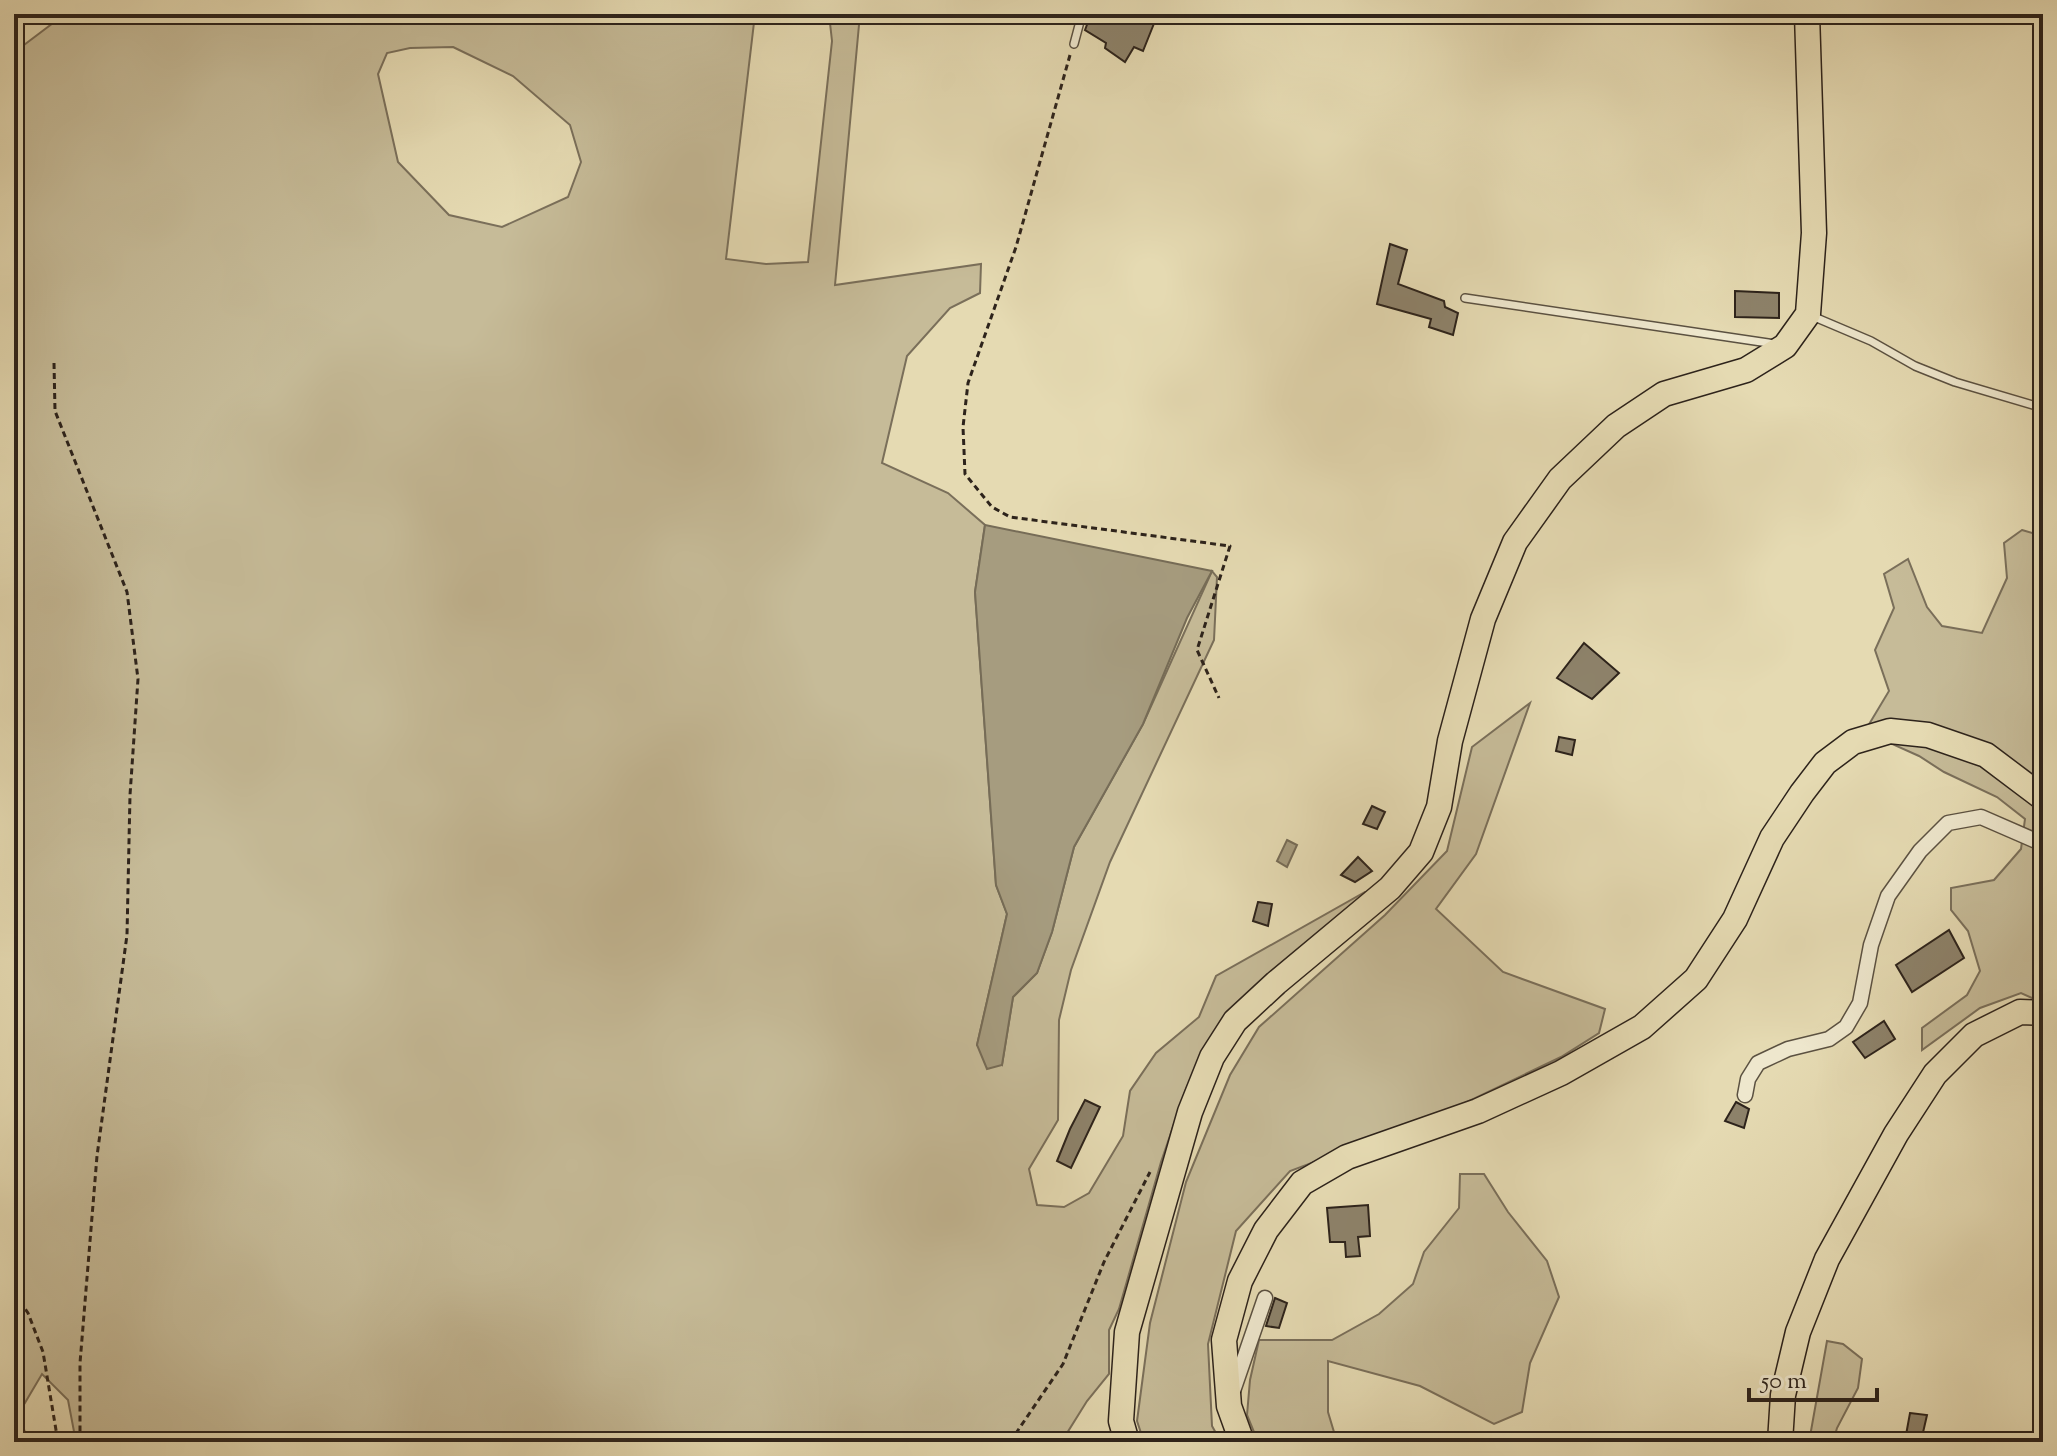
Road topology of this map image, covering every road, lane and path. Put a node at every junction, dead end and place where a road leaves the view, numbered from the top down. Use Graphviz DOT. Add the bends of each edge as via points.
graph roads {
  1 [pos="1082,14"];
  2 [pos="1807,14"];
  3 [pos="1074,44"];
  4 [pos="1465,298"];
  5 [pos="1808,314"];
  6 [pos="1785,346"];
  7 [pos="54,363"];
  8 [pos="2043,408"];
  9 [pos="1219,698"];
  10 [pos="2043,798"];
  11 [pos="2043,844"];
  12 [pos="2043,1013"];
  13 [pos="1745,1095"];
  14 [pos="1154,1165"];
  15 [pos="14,1293"];
  16 [pos="1265,1298"];
  17 [pos="1229,1406"];
  18 [pos="58,1442"];
  19 [pos="80,1442"];
  20 [pos="1010,1442"];
  21 [pos="1127,1442"];
  22 [pos="1242,1442"];
  23 [pos="1780,1442"];
  1 -- 3 [label="lane"];
  2 -- 5 [label="main road" via="1814,233"];
  3 -- 9 [label="path" via="1016,247 968,383 965,474 992,507 1010,517 1230,546 1197,650"];
  4 -- 6 [label="lane"];
  5 -- 6 [label="main road"];
  5 -- 8 [label="lane" via="1928,372"];
  6 -- 21 [label="main road" via="1746,370 1664,394 1616,426 1560,479 1515,542 1483,619 1450,741 1439,807 1421,852 1390,888 1235,1021 1212,1057 1190,1112 1127,1332 1121,1421"];
  7 -- 19 [label="path" via="55,411 127,592 138,679 127,935 97,1156 80,1363"];
  10 -- 17 [label="main road" via="1986,755 1928,735 1890,731 1853,742 1825,763 1772,838 1735,919 1696,979 1642,1027 1561,1073 1478,1111 1347,1157 1302,1183 1266,1230 1240,1281 1224,1340"];
  11 -- 13 [label="street" via="1981,817 1948,823 1888,896 1871,945 1860,1003 1846,1027 1829,1039 1758,1063"];
  12 -- 23 [label="main road" via="2020,1012 1974,1035 1935,1074 1896,1134 1827,1259 1798,1332 1783,1395"];
  14 -- 20 [label="path" via="1104,1262 1063,1364"];
  15 -- 18 [label="path" via="43,1352"];
  16 -- 17 [label="street"];
  17 -- 22 [label="main road"];
}
